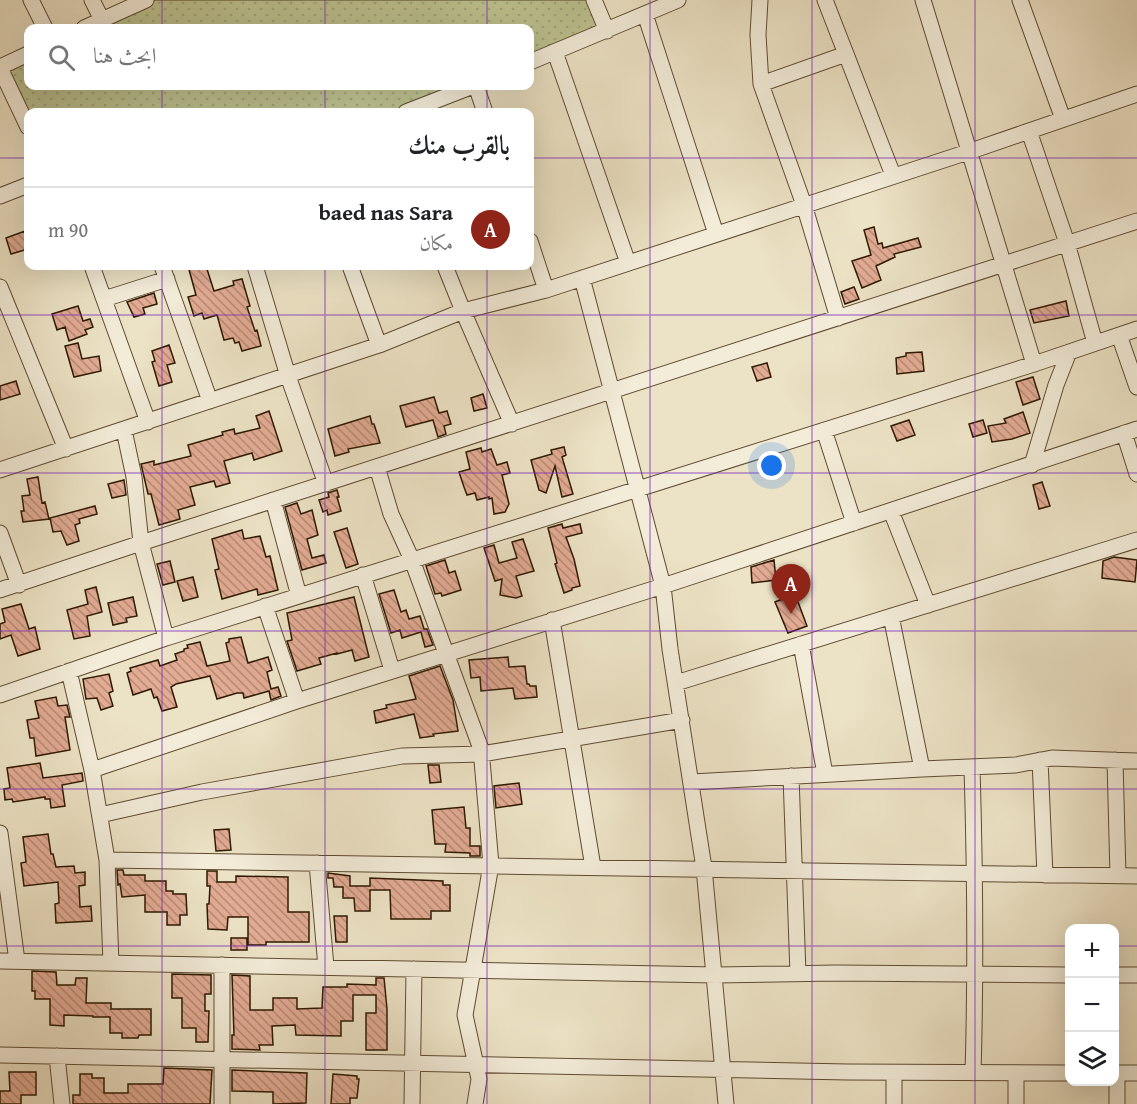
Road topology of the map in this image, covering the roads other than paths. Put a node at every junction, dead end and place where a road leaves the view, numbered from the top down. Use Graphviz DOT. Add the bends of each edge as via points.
graph roads {
  1 [pos="31,0"];
  2 [pos="92,0"];
  3 [pos="146,0"];
  4 [pos="594,0"];
  5 [pos="678,0"];
  6 [pos="760,0"];
  7 [pos="825,0"];
  8 [pos="924,0"];
  9 [pos="1020,0"];
  10 [pos="645,14"];
  11 [pos="102,20"];
  12 [pos="43,24"];
  13 [pos="93,24"];
  14 [pos="607,31"];
  15 [pos="555,52"];
  16 [pos="846,54"];
  17 [pos="24,56"];
  18 [pos="534,60"];
  19 [pos="0,68"];
  20 [pos="761,84"];
  21 [pos="464,90"];
  22 [pos="477,90"];
  23 [pos="1137,94"];
  24 [pos="417,108"];
  25 [pos="483,108"];
  26 [pos="24,119"];
  27 [pos="1063,119"];
  28 [pos="1029,131"];
  29 [pos="971,151"];
  30 [pos="893,175"];
  31 [pos="24,187"];
  32 [pos="0,196"];
  33 [pos="804,205"];
  34 [pos="1137,221"];
  35 [pos="716,234"];
  36 [pos="1067,243"];
  37 [pos="534,253"];
  38 [pos="628,263"];
  39 [pos="1003,264"];
  40 [pos="93,270"];
  41 [pos="256,270"];
  42 [pos="351,270"];
  43 [pos="447,270"];
  44 [pos="165,272"];
  45 [pos="582,278"];
  46 [pos="0,287"];
  47 [pos="546,290"];
  48 [pos="104,299"];
  49 [pos="463,311"];
  50 [pos="837,318"];
  51 [pos="7,322"];
  52 [pos="1137,329"];
  53 [pos="1119,335"];
  54 [pos="1095,343"];
  55 [pos="379,345"];
  56 [pos="1069,352"];
  57 [pos="1034,364"];
  58 [pos="288,376"];
  59 [pos="1137,387"];
  60 [pos="613,392"];
  61 [pos="210,401"];
  62 [pos="148,422"];
  63 [pos="512,424"];
  64 [pos="824,429"];
  65 [pos="124,430"];
  66 [pos="1131,431"];
  67 [pos="66,449"];
  68 [pos="1032,465"];
  69 [pos="377,467"];
  70 [pos="0,470"];
  71 [pos="1137,474"];
  72 [pos="326,484"];
  73 [pos="638,488"];
  74 [pos="273,500"];
  75 [pos="891,511"];
  76 [pos="854,523"];
  77 [pos="0,533"];
  78 [pos="1137,540"];
  79 [pos="141,543"];
  80 [pos="412,560"];
  81 [pos="363,575"];
  82 [pos="19,585"];
  83 [pos="663,586"];
  84 [pos="0,590"];
  85 [pos="299,596"];
  86 [pos="928,605"];
  87 [pos="265,606"];
  88 [pos="891,616"];
  89 [pos="552,620"];
  90 [pos="166,638"];
  91 [pos="801,644"];
  92 [pos="447,652"];
  93 [pos="392,670"];
  94 [pos="69,671"];
  95 [pos="676,683"];
  96 [pos="0,694"];
  97 [pos="297,701"];
  98 [pos="682,720"];
  99 [pos="572,739"];
  100 [pos="482,754"];
  101 [pos="1040,760"];
  102 [pos="1115,760"];
  103 [pos="1137,761"];
  104 [pos="972,767"];
  105 [pos="922,769"];
  106 [pos="92,770"];
  107 [pos="825,774"];
  108 [pos="791,776"];
  109 [pos="692,782"];
  110 [pos="100,815"];
  111 [pos="0,833"];
  112 [pos="107,861"];
  113 [pos="318,863"];
  114 [pos="491,865"];
  115 [pos="593,867"];
  116 [pos="704,868"];
  117 [pos="795,871"];
  118 [pos="975,874"];
  119 [pos="1045,875"];
  120 [pos="1118,876"];
  121 [pos="1137,876"];
  122 [pos="0,961"];
  123 [pos="18,961"];
  124 [pos="111,963"];
  125 [pos="222,965"];
  126 [pos="326,967"];
  127 [pos="414,969"];
  128 [pos="472,970"];
  129 [pos="798,974"];
  130 [pos="715,975"];
  131 [pos="976,975"];
  132 [pos="1065,975"];
  133 [pos="1119,975"];
  134 [pos="1137,975"];
  135 [pos="0,1055"];
  136 [pos="57,1056"];
  137 [pos="223,1059"];
  138 [pos="412,1063"];
  139 [pos="476,1064"];
  140 [pos="723,1069"];
  141 [pos="894,1072"];
  142 [pos="973,1073"];
  143 [pos="1016,1073"];
  144 [pos="1065,1073"];
  145 [pos="1119,1073"];
  146 [pos="1137,1073"];
  147 [pos="1116,1086"];
  148 [pos="62,1104"];
  149 [pos="222,1104"];
  150 [pos="412,1104"];
  151 [pos="475,1104"];
  152 [pos="726,1104"];
  153 [pos="894,1104"];
  154 [pos="1016,1104"];
  155 [pos="1117,1104"];
  1 -- 12 [label="street"];
  2 -- 11 [label="street"];
  3 -- 11 [label="street"];
  4 -- 14 [label="street"];
  5 -- 10 [label="street"];
  6 -- 20 [label="street"];
  7 -- 16 [label="street"];
  8 -- 29 [label="street"];
  9 -- 27 [label="street"];
  10 -- 14 [label="street"];
  10 -- 35 [label="street"];
  11 -- 13 [label="street"];
  14 -- 15 [label="street"];
  15 -- 18 [label="street"];
  15 -- 38 [label="street"];
  16 -- 20 [label="street"];
  16 -- 30 [label="street"];
  17 -- 19 [label="street"];
  19 -- 26 [label="street"];
  20 -- 33 [label="street"];
  21 -- 24 [label="street"];
  22 -- 25 [label="street"];
  23 -- 27 [label="street"];
  27 -- 28 [label="street"];
  28 -- 29 [label="street"];
  28 -- 36 [label="street"];
  29 -- 30 [label="street"];
  29 -- 39 [label="street"];
  30 -- 33 [label="street"];
  31 -- 32 [label="street"];
  33 -- 35 [label="street"];
  33 -- 50 [label="street"];
  34 -- 36 [label="street"];
  35 -- 38 [label="street"];
  36 -- 39 [label="street"];
  36 -- 54 [label="street"];
  37 -- 47 [label="street"];
  38 -- 45 [label="street"];
  39 -- 50 [label="street"];
  39 -- 57 [label="street"];
  40 -- 48 [label="street"];
  41 -- 58 [label="street"];
  42 -- 55 [label="street"];
  43 -- 49 [label="street"];
  44 -- 48 [label="street"];
  44 -- 61 [label="street"];
  45 -- 47 [label="street"];
  45 -- 60 [label="street"];
  46 -- 51 [label="street"];
  47 -- 49 [label="street"];
  48 -- 62 [label="street"];
  49 -- 55 [label="street"];
  49 -- 63 [label="street"];
  50 -- 60 [label="street"];
  51 -- 67 [label="street"];
  52 -- 53 [label="street"];
  53 -- 54 [label="street"];
  53 -- 59 [label="street"];
  54 -- 56 [label="street"];
  55 -- 58 [label="street"];
  56 -- 57 [label="street"];
  56 -- 68 [label="street"];
  57 -- 64 [label="street"];
  58 -- 61 [label="street"];
  58 -- 72 [label="street"];
  60 -- 63 [label="street"];
  60 -- 73 [label="street"];
  61 -- 62 [label="street"];
  62 -- 65 [label="street"];
  63 -- 69 [label="street"];
  64 -- 73 [label="street"];
  64 -- 76 [label="street"];
  65 -- 67 [label="street"];
  65 -- 79 [label="street"];
  66 -- 68 [label="street"];
  66 -- 71 [label="street"];
  67 -- 70 [label="street"];
  68 -- 75 [label="street"];
  69 -- 72 [label="street"];
  69 -- 80 [label="street" via="391,514"];
  72 -- 74 [label="street"];
  73 -- 80 [label="street"];
  73 -- 83 [label="street"];
  74 -- 79 [label="street"];
  74 -- 85 [label="street"];
  75 -- 76 [label="street"];
  75 -- 86 [label="street"];
  76 -- 83 [label="street"];
  77 -- 82 [label="street"];
  78 -- 86 [label="street"];
  79 -- 82 [label="street"];
  79 -- 90 [label="street"];
  80 -- 81 [label="street"];
  80 -- 92 [label="street"];
  81 -- 85 [label="street"];
  81 -- 93 [label="street"];
  82 -- 84 [label="street"];
  83 -- 89 [label="street"];
  83 -- 95 [label="street"];
  85 -- 87 [label="street"];
  86 -- 88 [label="street"];
  87 -- 90 [label="street"];
  87 -- 97 [label="street"];
  88 -- 91 [label="street"];
  88 -- 105 [label="street"];
  89 -- 92 [label="street"];
  89 -- 99 [label="street"];
  90 -- 94 [label="street"];
  91 -- 95 [label="street"];
  91 -- 107 [label="street"];
  92 -- 93 [label="street"];
  92 -- 100 [label="street"];
  93 -- 97 [label="street"];
  94 -- 96 [label="street"];
  94 -- 106 [label="street"];
  95 -- 98 [label="street"];
  97 -- 106 [label="street"];
  98 -- 99 [label="street"];
  98 -- 109 [label="street"];
  99 -- 100 [label="street"];
  99 -- 115 [label="street"];
  100 -- 110 [label="street" via="402,756 202,792"];
  100 -- 114 [label="street"];
  101 -- 102 [label="street"];
  101 -- 104 [label="street"];
  101 -- 119 [label="street"];
  102 -- 103 [label="street"];
  102 -- 120 [label="street"];
  104 -- 105 [label="street"];
  104 -- 118 [label="street"];
  105 -- 107 [label="street"];
  106 -- 110 [label="street"];
  107 -- 108 [label="street"];
  108 -- 109 [label="street"];
  108 -- 117 [label="street"];
  109 -- 116 [label="street"];
  110 -- 112 [label="street"];
  111 -- 123 [label="street"];
  112 -- 113 [label="street"];
  112 -- 124 [label="street"];
  113 -- 114 [label="street"];
  113 -- 126 [label="street"];
  114 -- 115 [label="street"];
  114 -- 128 [label="street"];
  115 -- 116 [label="street"];
  116 -- 117 [label="street"];
  116 -- 130 [label="street"];
  117 -- 118 [label="street"];
  117 -- 129 [label="street"];
  118 -- 119 [label="street"];
  118 -- 131 [label="street"];
  119 -- 120 [label="street"];
  120 -- 121 [label="street"];
  122 -- 123 [label="street"];
  123 -- 124 [label="street"];
  124 -- 125 [label="street"];
  125 -- 126 [label="street"];
  125 -- 137 [label="street"];
  126 -- 127 [label="street"];
  127 -- 128 [label="street"];
  127 -- 138 [label="street"];
  128 -- 130 [label="street"];
  128 -- 139 [label="street" via="465,1015"];
  129 -- 130 [label="street"];
  129 -- 131 [label="street"];
  130 -- 140 [label="street"];
  131 -- 132 [label="street"];
  131 -- 142 [label="street"];
  133 -- 134 [label="street"];
  135 -- 136 [label="street"];
  136 -- 137 [label="street"];
  136 -- 148 [label="street"];
  137 -- 138 [label="street"];
  137 -- 149 [label="street"];
  138 -- 139 [label="street"];
  138 -- 150 [label="street"];
  139 -- 140 [label="street"];
  139 -- 151 [label="street" via="479,1079"];
  140 -- 141 [label="street"];
  140 -- 152 [label="street"];
  141 -- 142 [label="street"];
  141 -- 153 [label="street"];
  142 -- 143 [label="street"];
  143 -- 144 [label="street"];
  143 -- 154 [label="street"];
  145 -- 146 [label="street"];
  147 -- 155 [label="street"];
}
